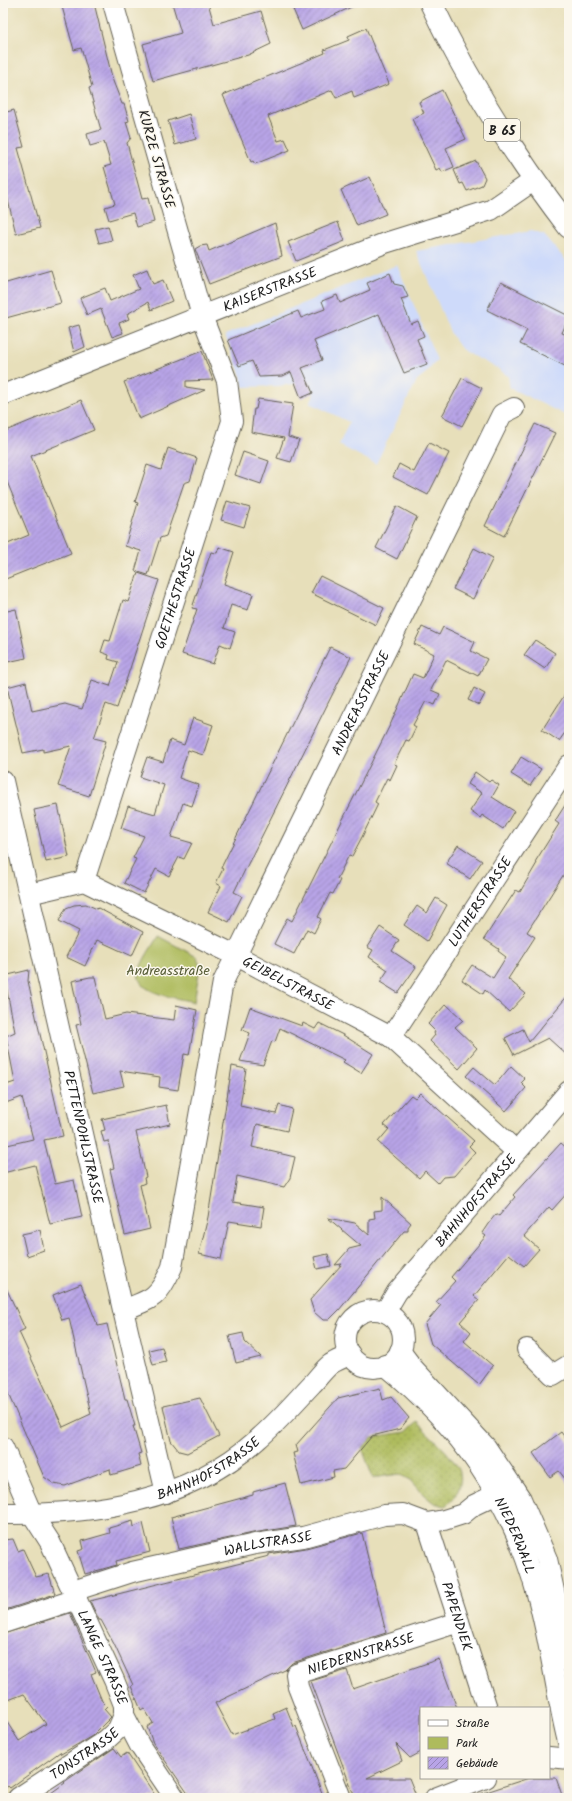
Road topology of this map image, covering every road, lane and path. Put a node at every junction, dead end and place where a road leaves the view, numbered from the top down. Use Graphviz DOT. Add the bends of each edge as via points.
graph roads {
  1 [pos="113,3"];
  2 [pos="431,3"];
  3 [pos="533,180"];
  4 [pos="569,227"];
  5 [pos="202,316"];
  6 [pos="4,390"];
  7 [pos="514,408"];
  8 [pos="569,765"];
  9 [pos="3,781"];
  10 [pos="84,881"];
  11 [pos="29,894"];
  12 [pos="235,955"];
  13 [pos="391,1037"];
  14 [pos="569,1092"];
  15 [pos="516,1151"];
  16 [pos="123,1310"];
  17 [pos="385,1312"];
  18 [pos="527,1349"];
  19 [pos="400,1351"];
  20 [pos="350,1354"];
  21 [pos="385,1365"];
  22 [pos="569,1365"];
  23 [pos="3,1447"];
  24 [pos="506,1492"];
  25 [pos="166,1493"];
  26 [pos="3,1514"];
  27 [pos="32,1514"];
  28 [pos="427,1524"];
  29 [pos="75,1595"];
  30 [pos="459,1622"];
  31 [pos="3,1624"];
  32 [pos="569,1659"];
  33 [pos="487,1707"];
  34 [pos="124,1715"];
  35 [pos="569,1746"];
  36 [pos="550,1758"];
  37 [pos="569,1759"];
  38 [pos="483,1779"];
  39 [pos="18,1798"];
  40 [pos="175,1798"];
  41 [pos="341,1798"];
  42 [pos="435,1798"];
  1 -- 5 [label="street, KURZE STRASSE"];
  2 -- 3 [label="main road, B 65" via="471,80"];
  3 -- 4 [label="main road, B 65"];
  3 -- 5 [label="street, KAISERSTRASSE" via="491,210 385,242"];
  5 -- 6 [label="street, KAISERSTRASSE"];
  5 -- 10 [label="street, GOETHESTRASSE" via="227,381 232,421"];
  7 -- 12 [label="street, ANDREASSTRASSE" via="502,414"];
  8 -- 13 [label="street, LUTHERSTRASSE"];
  9 -- 11 [label="street, PETTENPOHLSTRASSE"];
  10 -- 11 [label="street"];
  10 -- 12 [label="street, GEIBELSTRASSE"];
  11 -- 16 [label="street, PETTENPOHLSTRASSE"];
  12 -- 13 [label="street, GEIBELSTRASSE"];
  12 -- 16 [label="street, ANDREASSTRASSE" via="223,982 172,1267 162,1289 146,1302"];
  13 -- 15 [label="street, GEIBELSTRASSE"];
  14 -- 15 [label="street, BAHNHOFSTRASSE"];
  15 -- 17 [label="street, BAHNHOFSTRASSE" via="397,1292"];
  16 -- 25 [label="street, PETTENPOHLSTRASSE"];
  17 -- 19 [label="street" via="399,1324 402,1333"];
  17 -- 20 [label="street" via="368,1310 353,1319 345,1334"];
  18 -- 22 [label="street" via="553,1375"];
  19 -- 21 [label="street" via="394,1360"];
  19 -- 24 [label="street, NIEDERWALL" via="486,1447"];
  20 -- 21 [label="street" via="355,1360 369,1367"];
  20 -- 25 [label="street, BAHNHOFSTRASSE" via="330,1365 274,1424 236,1457 200,1478"];
  21 -- 24 [label="street, NIEDERWALL" via="421,1397 480,1466"];
  23 -- 27 [label="street, LANGE STRASSE"];
  24 -- 28 [label="street" via="474,1505 463,1514"];
  24 -- 32 [label="street, NIEDERWALL" via="547,1559"];
  24 -- 35 [label="street, NIEDERWALL" via="537,1594"];
  25 -- 27 [label="street, BAHNHOFSTRASSE" via="65,1513"];
  26 -- 27 [label="street, BAHNHOFSTRASSE"];
  27 -- 29 [label="street, LANGE STRASSE" via="50,1542"];
  28 -- 29 [label="street, WALLSTRASSE" via="404,1514 384,1516 303,1537 255,1544 132,1572"];
  28 -- 30 [label="street, PAPENDIEK"];
  29 -- 31 [label="street, WALLSTRASSE"];
  29 -- 34 [label="street, LANGE STRASSE" via="124,1705"];
  30 -- 33 [label="street, PAPENDIEK"];
  30 -- 41 [label="street, NIEDERNSTRASSE" via="296,1674 298,1687"];
  34 -- 39 [label="street, TONSTRASSE" via="118,1728 106,1740"];
  34 -- 40 [label="street, LANGE STRASSE" via="140,1746"];
  36 -- 37 [label="street"];
  38 -- 42 [label="street"];
}
